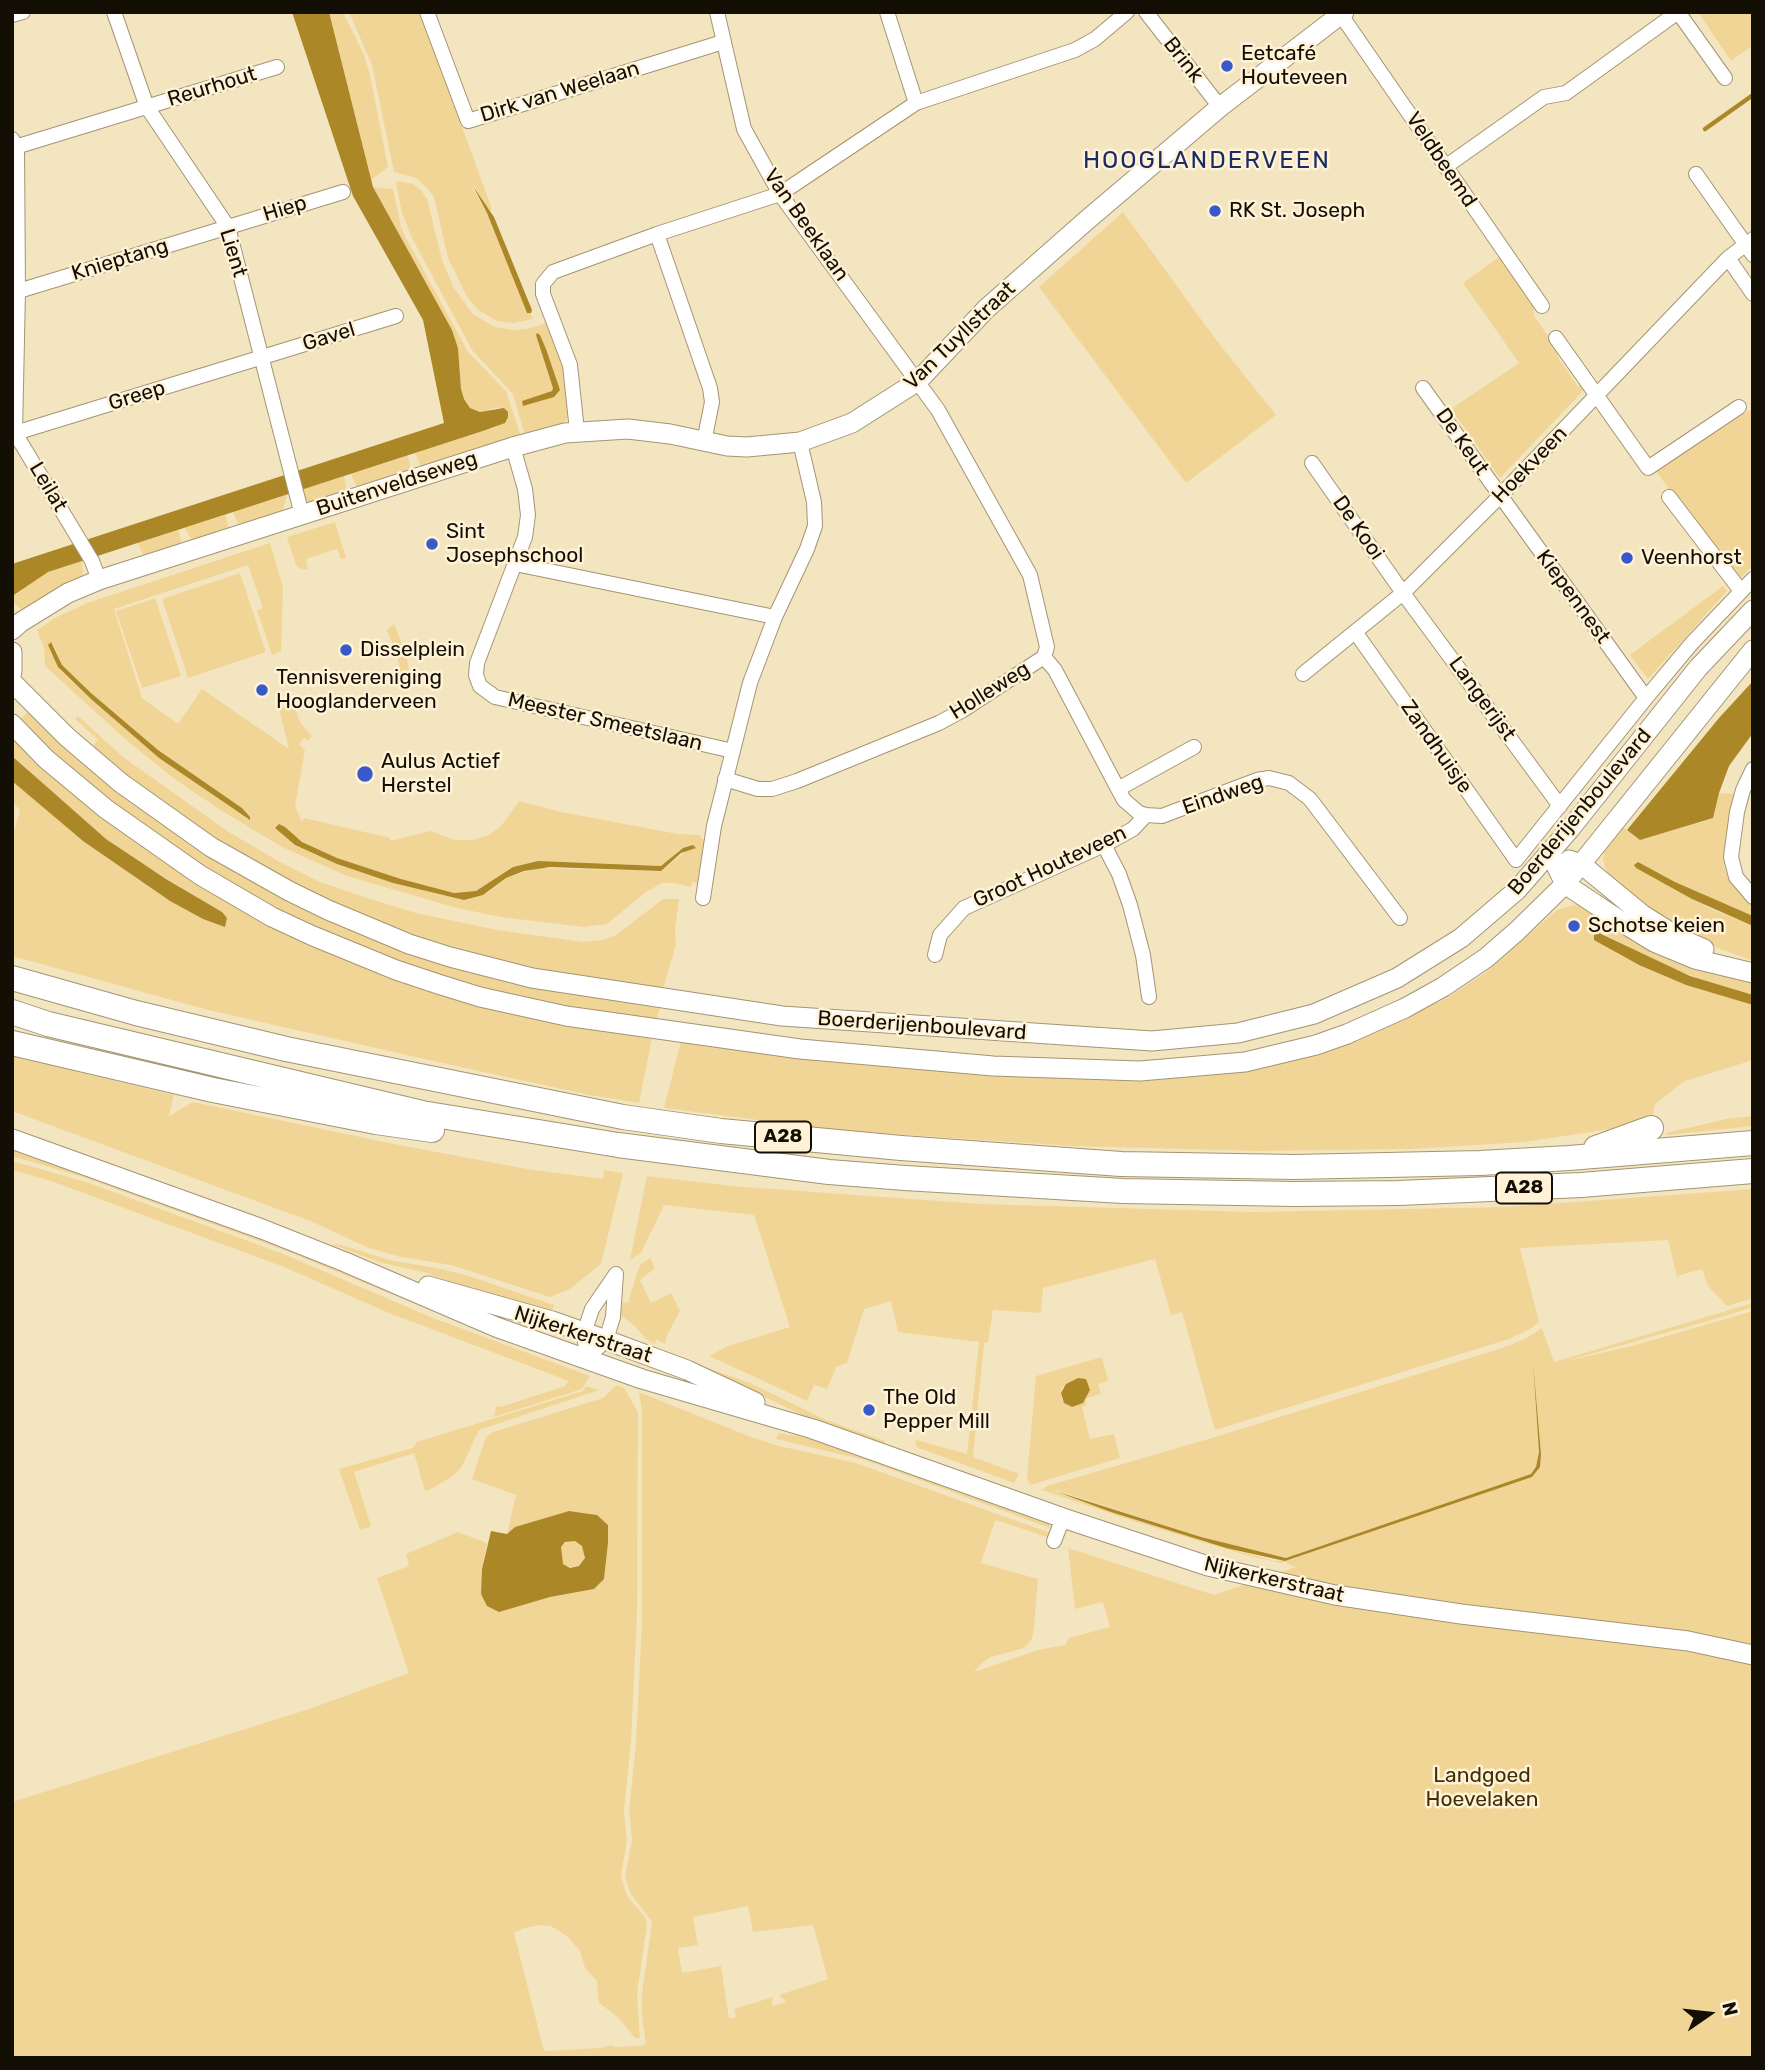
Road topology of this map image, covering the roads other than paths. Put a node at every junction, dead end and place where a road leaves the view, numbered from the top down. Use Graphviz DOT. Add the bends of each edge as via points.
graph roads {
  1 [pos="23,12"];
  2 [pos="114,12"];
  3 [pos="427,12"];
  4 [pos="717,12"];
  5 [pos="887,12"];
  6 [pos="1127,12"];
  7 [pos="1146,12"];
  8 [pos="1678,12"];
  9 [pos="1342,13"];
  10 [pos="12,15"];
  11 [pos="723,42"];
  12 [pos="277,67"];
  13 [pos="1725,78"];
  14 [pos="916,103"];
  15 [pos="147,107"];
  16 [pos="1220,107"];
  17 [pos="14,145"];
  18 [pos="1445,167"];
  19 [pos="1696,174"];
  20 [pos="343,192"];
  21 [pos="779,194"];
  22 [pos="228,227"];
  23 [pos="657,234"];
  24 [pos="1750,246"];
  25 [pos="1728,258"];
  26 [pos="15,292"];
  27 [pos="1753,294"];
  28 [pos="1542,306"];
  29 [pos="396,316"];
  30 [pos="1556,338"];
  31 [pos="262,358"];
  32 [pos="918,381"];
  33 [pos="1423,388"];
  34 [pos="1596,396"];
  35 [pos="1739,407"];
  36 [pos="577,431"];
  37 [pos="14,433"];
  38 [pos="704,442"];
  39 [pos="800,442"];
  40 [pos="513,447"];
  41 [pos="1312,463"];
  42 [pos="1500,496"];
  43 [pos="1669,497"];
  44 [pos="302,515"];
  45 [pos="515,564"];
  46 [pos="1753,579"];
  47 [pos="99,580"];
  48 [pos="1741,591"];
  49 [pos="1403,593"];
  50 [pos="1753,610"];
  51 [pos="775,617"];
  52 [pos="12,630"];
  53 [pos="1356,633"];
  54 [pos="1753,650"];
  55 [pos="12,652"];
  56 [pos="1044,657"];
  57 [pos="12,672"];
  58 [pos="1303,674"];
  59 [pos="12,682"];
  60 [pos="1646,698"];
  61 [pos="12,724"];
  62 [pos="1194,747"];
  63 [pos="733,751"];
  64 [pos="1753,769"];
  65 [pos="725,779"];
  66 [pos="1118,789"];
  67 [pos="1560,806"];
  68 [pos="1146,815"];
  69 [pos="1104,845"];
  70 [pos="1550,853"];
  71 [pos="1516,860"];
  72 [pos="1581,864"];
  73 [pos="1565,884"];
  74 [pos="1753,897"];
  75 [pos="703,898"];
  76 [pos="1401,918"];
  77 [pos="935,955"];
  78 [pos="1753,972"];
  79 [pos="12,978"];
  80 [pos="1149,997"];
  81 [pos="12,1012"];
  82 [pos="12,1043"];
  83 [pos="1651,1128"];
  84 [pos="12,1139"];
  85 [pos="1753,1143"];
  86 [pos="714,1158"];
  87 [pos="1569,1158"];
  88 [pos="1753,1171"];
  89 [pos="345,1262"];
  90 [pos="584,1333"];
  91 [pos="606,1340"];
  92 [pos="587,1358"];
  93 [pos="813,1429"];
  94 [pos="1063,1518"];
  95 [pos="1054,1541"];
  96 [pos="1753,1655"];
  1 -- 10 [label="street"];
  2 -- 15 [label="street, Lient"];
  3 -- 11 [label="street, Dirk van Weelaan" via="468,121"];
  4 -- 11 [label="street, Van Beeklaan"];
  5 -- 14 [label="street"];
  6 -- 14 [label="street" via="1075,50"];
  7 -- 16 [label="street, Brink"];
  8 -- 13 [label="street"];
  8 -- 18 [label="street" via="1566,93 1544,97"];
  9 -- 16 [label="main road, Van Tuyllstraat"];
  9 -- 18 [label="street, Veldbeemd"];
  11 -- 21 [label="street, Van Beeklaan" via="744,128"];
  12 -- 15 [label="street, Reurhout"];
  14 -- 21 [label="street"];
  15 -- 17 [label="street, Reurhout"];
  15 -- 22 [label="street, Lient"];
  16 -- 32 [label="main road, Van Tuyllstraat" via="1010,287"];
  17 -- 26 [label="street"];
  18 -- 28 [label="street, Veldbeemd"];
  19 -- 24 [label="street"];
  20 -- 22 [label="street, Hiep"];
  21 -- 23 [label="street"];
  21 -- 32 [label="street, Van Beeklaan"];
  22 -- 26 [label="street, Knieptang"];
  22 -- 31 [label="street, Lient"];
  23 -- 36 [label="street" via="553,272 544,284 543,294 570,365"];
  23 -- 38 [label="street" via="710,388 712,402"];
  24 -- 25 [label="street, Hoekveen"];
  25 -- 27 [label="street"];
  25 -- 34 [label="street, Hoekveen"];
  26 -- 37 [label="street"];
  29 -- 31 [label="street, Gavel"];
  30 -- 34 [label="street"];
  31 -- 37 [label="street, Greep"];
  31 -- 44 [label="street, Lient"];
  32 -- 39 [label="main road, Van Tuyllstraat" via="852,424"];
  32 -- 56 [label="street, Holleweg" via="1030,575 1046,637"];
  33 -- 42 [label="street, De Keut"];
  34 -- 35 [label="street" via="1648,468"];
  34 -- 42 [label="street, Hoekveen"];
  36 -- 38 [label="main road, Buitenveldseweg" via="628,429"];
  36 -- 40 [label="main road, Buitenveldseweg"];
  37 -- 47 [label="street, Leilat" via="80,539"];
  38 -- 39 [label="main road, Buitenveldseweg" via="747,447"];
  39 -- 51 [label="street" via="815,526"];
  40 -- 44 [label="main road, Buitenveldseweg"];
  40 -- 45 [label="street, Meester Smeetslaan" via="528,515"];
  41 -- 49 [label="street, De Kooi"];
  42 -- 49 [label="street, Hoekveen"];
  42 -- 60 [label="street, Kiepennest"];
  43 -- 48 [label="street"];
  44 -- 47 [label="main road, Buitenveldseweg"];
  45 -- 51 [label="street"];
  45 -- 63 [label="street, Meester Smeetslaan" via="477,663 477,681 485,692"];
  46 -- 48 [label="street, Boerderijenboulevard"];
  47 -- 52 [label="main road, Buitenveldseweg" via="68,593"];
  48 -- 60 [label="street, Boerderijenboulevard"];
  49 -- 53 [label="street, Hoekveen"];
  49 -- 67 [label="street, Langerijst"];
  50 -- 70 [label="main road, Boerderijenboulevard" via="1698,668"];
  51 -- 63 [label="street" via="750,683"];
  53 -- 58 [label="street, Hoekveen"];
  53 -- 71 [label="street, Zandhuisje"];
  54 -- 72 [label="main road, Boerderijenboulevard"];
  55 -- 57 [label="main road"];
  56 -- 65 [label="street, Holleweg" via="939,723 797,781 758,789"];
  56 -- 66 [label="street"];
  59 -- 70 [label="main road, Boerderijenboulevard" via="67,737 137,795 211,846 289,891 369,928 450,957 532,978 782,1016 1152,1041 1282,1024 1397,978 1434,957 1517,890"];
  60 -- 67 [label="street, Boerderijenboulevard"];
  61 -- 73 [label="main road, Boerderijenboulevard" via="136,832 233,896 396,970 480,997 566,1016 814,1050 993,1066 1140,1071 1245,1062 1292,1052 1337,1038 1415,1003 1486,958"];
  62 -- 66 [label="street"];
  63 -- 65 [label="street"];
  64 -- 74 [label="street" via="1737,812 1731,857 1736,877"];
  65 -- 75 [label="street"];
  66 -- 68 [label="street" via="1131,806"];
  67 -- 71 [label="street, Boerderijenboulevard"];
  68 -- 69 [label="street, Groot Houteveen" via="1133,829"];
  68 -- 76 [label="street, Eindweg" via="1173,812 1258,780 1289,783 1310,799"];
  69 -- 77 [label="street, Groot Houteveen" via="964,908 940,935"];
  69 -- 80 [label="street" via="1130,905"];
  70 -- 72 [label="main road"];
  70 -- 73 [label="main road"];
  72 -- 73 [label="main road, Boerderijenboulevard"];
  72 -- 78 [label="main road" via="1643,915 1681,939"];
  73 -- 78 [label="main road" via="1654,942 1695,959"];
  79 -- 87 [label="highway, A28" via="286,1049 721,1131 1121,1164 1294,1167"];
  81 -- 86 [label="highway, A28" via="422,1113"];
  82 -- 86 [label="highway, A28" via="376,1122 617,1158"];
  83 -- 87 [label="highway, A28"];
  84 -- 89 [label="main road, Nijkerkerstraat"];
  85 -- 87 [label="highway, A28"];
  86 -- 88 [label="highway, A28" via="919,1179 1123,1191 1295,1194 1581,1185"];
  89 -- 90 [label="main road, Nijkerkerstraat"];
  89 -- 92 [label="main road, Nijkerkerstraat" via="496,1327"];
  90 -- 91 [label="main road, Nijkerkerstraat"];
  90 -- 91 [label="street" via="592,1309 616,1274"];
  90 -- 92 [label="street"];
  91 -- 92 [label="street"];
  91 -- 93 [label="main road, Nijkerkerstraat" via="687,1370"];
  92 -- 93 [label="main road, Nijkerkerstraat" via="642,1379"];
  93 -- 94 [label="main road, Nijkerkerstraat"];
  94 -- 95 [label="street"];
  94 -- 96 [label="main road, Nijkerkerstraat" via="1208,1566 1335,1595 1688,1641"];
}
